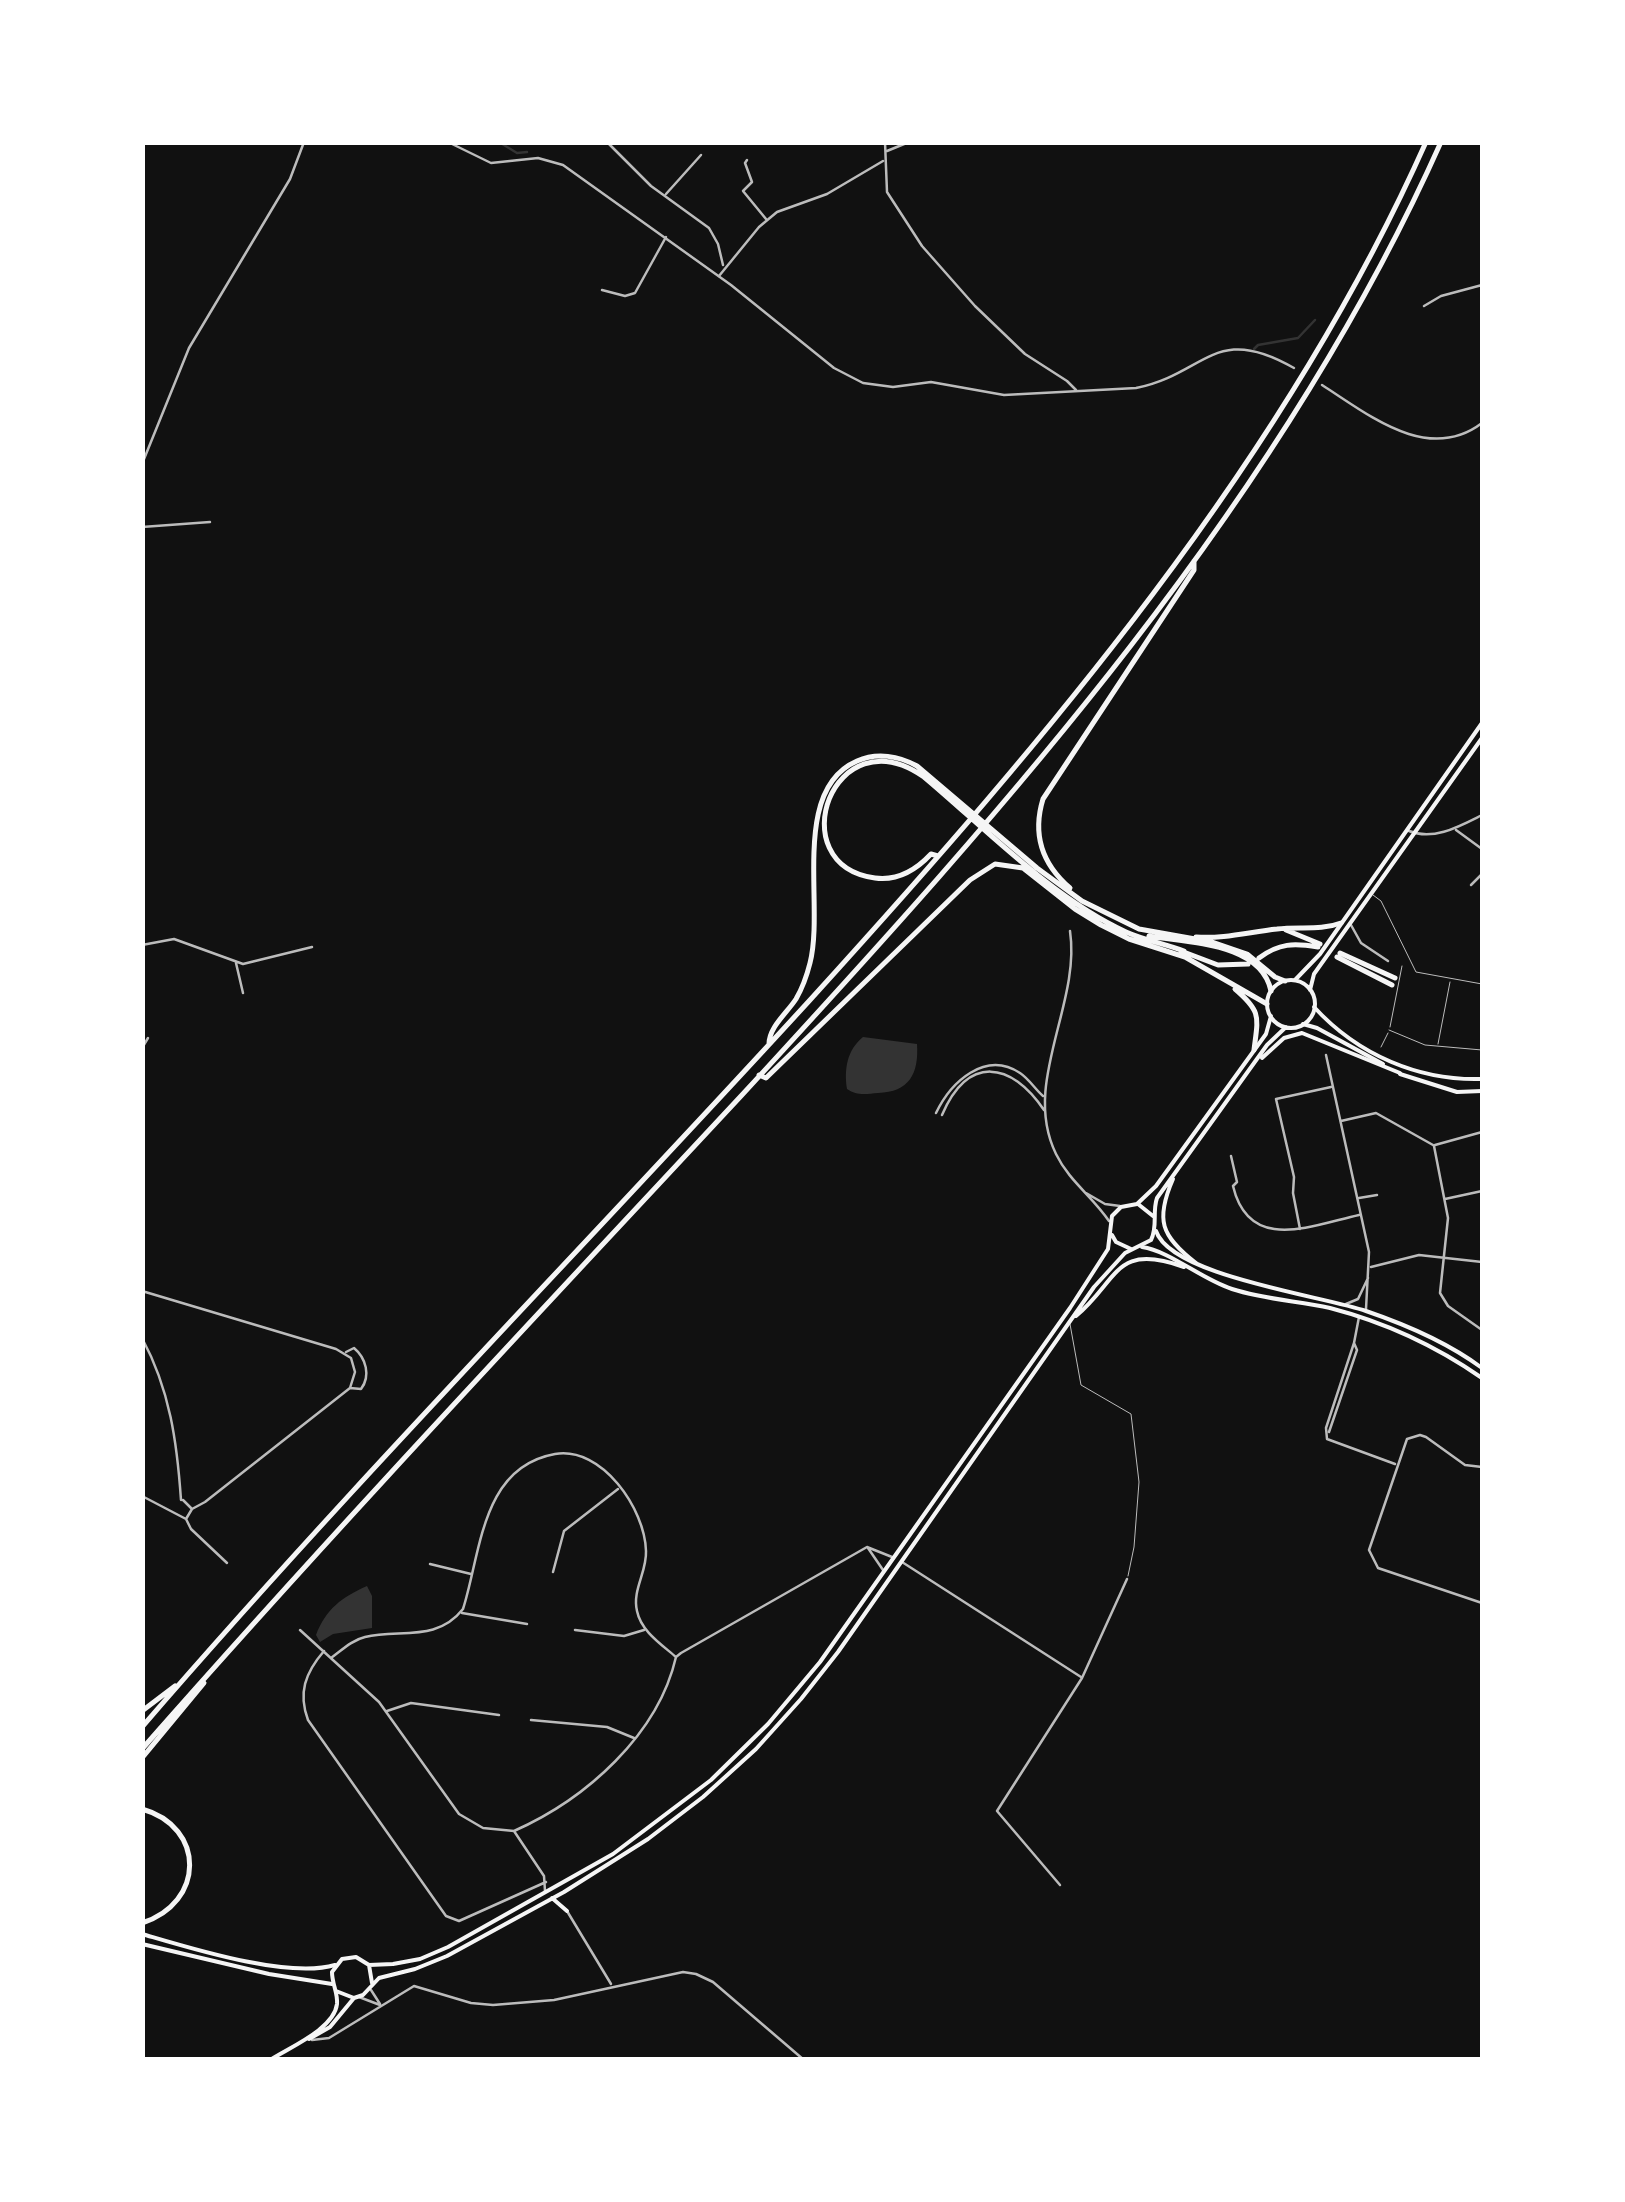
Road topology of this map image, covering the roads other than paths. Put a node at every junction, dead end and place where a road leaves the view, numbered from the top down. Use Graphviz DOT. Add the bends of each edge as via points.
graph roads {
  1 [pos="304,142"];
  2 [pos="448,142"];
  3 [pos="607,142"];
  4 [pos="885,142"];
  5 [pos="909,142"];
  6 [pos="1426,142"];
  7 [pos="1441,142"];
  8 [pos="886,152"];
  9 [pos="701,155"];
  10 [pos="747,160"];
  11 [pos="884,160"];
  12 [pos="666,195"];
  13 [pos="767,220"];
  14 [pos="666,237"];
  15 [pos="724,268"];
  16 [pos="718,276"];
  17 [pos="1482,285"];
  18 [pos="602,290"];
  19 [pos="1424,306"];
  20 [pos="1294,368"];
  21 [pos="1322,386"];
  22 [pos="1076,391"];
  23 [pos="1482,423"];
  24 [pos="142,464"];
  25 [pos="210,522"];
  26 [pos="142,527"];
  27 [pos="1195,558"];
  28 [pos="1482,723"];
  29 [pos="1482,738"];
  30 [pos="949,796"];
  31 [pos="1482,815"];
  32 [pos="1454,829"];
  33 [pos="1406,830"];
  34 [pos="1417,834"];
  35 [pos="1006,844"];
  36 [pos="1482,849"];
  37 [pos="938,856"];
  38 [pos="1482,874"];
  39 [pos="1471,886"];
  40 [pos="1372,894"];
  41 [pos="1096,908"];
  42 [pos="1104,920"];
  43 [pos="1341,923"];
  44 [pos="1351,925"];
  45 [pos="1278,928"];
  46 [pos="1070,931"];
  47 [pos="1174,935"];
  48 [pos="1129,939"];
  49 [pos="142,945"];
  50 [pos="312,946"];
  51 [pos="1184,951"];
  52 [pos="1339,955"];
  53 [pos="1260,958"];
  54 [pos="236,961"];
  55 [pos="1388,961"];
  56 [pos="1248,964"];
  57 [pos="1416,972"];
  58 [pos="1450,978"];
  59 [pos="1285,980"];
  60 [pos="1294,980"];
  61 [pos="1393,981"];
  62 [pos="1482,984"];
  63 [pos="1233,986"];
  64 [pos="1271,990"];
  65 [pos="1310,990"];
  66 [pos="243,994"];
  67 [pos="1267,1004"];
  68 [pos="1314,1007"];
  69 [pos="1271,1016"];
  70 [pos="1303,1024"];
  71 [pos="1286,1027"];
  72 [pos="1390,1030"];
  73 [pos="148,1038"];
  74 [pos="770,1044"];
  75 [pos="1381,1046"];
  76 [pos="1438,1047"];
  77 [pos="142,1048"];
  78 [pos="1482,1050"];
  79 [pos="1253,1052"];
  80 [pos="1326,1055"];
  81 [pos="1258,1060"];
  82 [pos="1400,1073"];
  83 [pos="759,1075"];
  84 [pos="1482,1079"];
  85 [pos="1333,1086"];
  86 [pos="1482,1091"];
  87 [pos="1044,1096"];
  88 [pos="1044,1111"];
  89 [pos="936,1112"];
  90 [pos="942,1116"];
  91 [pos="1340,1122"];
  92 [pos="1482,1132"];
  93 [pos="1434,1146"];
  94 [pos="1231,1156"];
  95 [pos="1173,1179"];
  96 [pos="1482,1191"];
  97 [pos="1086,1194"];
  98 [pos="1377,1195"];
  99 [pos="1357,1199"];
  100 [pos="1444,1199"];
  101 [pos="1137,1204"];
  102 [pos="1121,1206"];
  103 [pos="1360,1215"];
  104 [pos="1154,1216"];
  105 [pos="1110,1222"];
  106 [pos="1300,1229"];
  107 [pos="1156,1230"];
  108 [pos="1112,1235"];
  109 [pos="1142,1247"];
  110 [pos="1131,1249"];
  111 [pos="1443,1257"];
  112 [pos="1196,1262"];
  113 [pos="1482,1262"];
  114 [pos="1184,1267"];
  115 [pos="1370,1267"];
  116 [pos="1368,1276"];
  117 [pos="142,1292"];
  118 [pos="1346,1304"];
  119 [pos="1365,1310"];
  120 [pos="1356,1316"];
  121 [pos="1071,1320"];
  122 [pos="1482,1330"];
  123 [pos="142,1338"];
  124 [pos="345,1353"];
  125 [pos="1482,1368"];
  126 [pos="1482,1378"];
  127 [pos="350,1388"];
  128 [pos="1396,1464"];
  129 [pos="1482,1466"];
  130 [pos="619,1489"];
  131 [pos="142,1496"];
  132 [pos="181,1500"];
  133 [pos="174,1507"];
  134 [pos="192,1509"];
  135 [pos="186,1518"];
  136 [pos="867,1547"];
  137 [pos="895,1558"];
  138 [pos="901,1562"];
  139 [pos="227,1563"];
  140 [pos="430,1564"];
  141 [pos="553,1572"];
  142 [pos="884,1572"];
  143 [pos="472,1574"];
  144 [pos="1127,1579"];
  145 [pos="1482,1603"];
  146 [pos="460,1613"];
  147 [pos="526,1624"];
  148 [pos="646,1629"];
  149 [pos="300,1630"];
  150 [pos="575,1630"];
  151 [pos="324,1652"];
  152 [pos="676,1657"];
  153 [pos="331,1658"];
  154 [pos="207,1676"];
  155 [pos="1082,1678"];
  156 [pos="178,1686"];
  157 [pos="142,1711"];
  158 [pos="386,1712"];
  159 [pos="499,1715"];
  160 [pos="531,1720"];
  161 [pos="142,1727"];
  162 [pos="635,1739"];
  163 [pos="142,1749"];
  164 [pos="142,1758"];
  165 [pos="142,1808"];
  166 [pos="514,1831"];
  167 [pos="546,1882"];
  168 [pos="1060,1885"];
  169 [pos="562,1889"];
  170 [pos="544,1894"];
  171 [pos="552,1898"];
  172 [pos="568,1911"];
  173 [pos="142,1923"];
  174 [pos="142,1934"];
  175 [pos="142,1944"];
  176 [pos="335,1965"];
  177 [pos="369,1965"];
  178 [pos="332,1984"];
  179 [pos="372,1985"];
  180 [pos="612,1986"];
  181 [pos="336,1991"];
  182 [pos="356,1998"];
  183 [pos="381,2005"];
  184 [pos="309,2040"];
  185 [pos="270,2060"];
  186 [pos="804,2060"];
  1 -- 24 [label="street" via="298,166 189,348"];
  2 -- 14 [label="street" via="491,162 556,162"];
  3 -- 12 [label="street"];
  4 -- 8 [label="street"];
  5 -- 8 [label="street"];
  6 -- 37 [label="highway" via="1341,307 1240,469 1111,646"];
  7 -- 27 [label="highway" via="1327,360"];
  8 -- 11 [label="street"];
  9 -- 12 [label="street"];
  10 -- 13 [label="street" via="752,182 743,191"];
  11 -- 13 [label="street"];
  11 -- 22 [label="street" via="887,192 927,252 1024,354"];
  12 -- 15 [label="street" via="708,228"];
  13 -- 15 [label="street"];
  14 -- 16 [label="street"];
  14 -- 18 [label="street" via="635,293"];
  15 -- 16 [label="street"];
  16 -- 22 [label="street" via="863,384 932,382 1004,395"];
  17 -- 19 [label="street"];
  20 -- 22 [label="street" via="1261,351 1236,348 1144,386"];
  21 -- 23 [label="street" via="1420,438 1456,437"];
  25 -- 26 [label="street"];
  27 -- 41 [label="highway" via="1194,570 1047,790 1039,812 1046,861"];
  27 -- 83 [label="highway" via="995,812"];
  28 -- 33 [label="main road"];
  29 -- 34 [label="main road"];
  30 -- 35 [label="highway"];
  30 -- 37 [label="highway" via="908,768 872,762 838,782 824,808 830,846 861,875 894,877"];
  30 -- 74 [label="highway" via="917,766 886,756 854,762 831,781 818,816 811,961 797,997 769,1034"];
  31 -- 32 [label="street"];
  32 -- 34 [label="street"];
  32 -- 36 [label="street"];
  33 -- 34 [label="street"];
  33 -- 43 [label="main road"];
  34 -- 40 [label="main road"];
  35 -- 41 [label="highway"];
  35 -- 42 [label="highway"];
  37 -- 74 [label="highway"];
  38 -- 39 [label="street"];
  40 -- 44 [label="main road"];
  40 -- 57 [label="street"];
  41 -- 47 [label="highway" via="1131,926"];
  42 -- 51 [label="highway"];
  42 -- 64 [label="highway" via="1136,934 1226,950 1255,965"];
  43 -- 45 [label="highway"];
  43 -- 60 [label="main road"];
  44 -- 55 [label="street" via="1361,942"];
  44 -- 65 [label="main road" via="1314,974"];
  45 -- 47 [label="highway" via="1224,938"];
  45 -- 53 [label="highway" via="1319,946 1281,945"];
  46 -- 87 [label="street" via="1070,982"];
  47 -- 59 [label="highway" via="1247,954"];
  48 -- 51 [label="highway"];
  48 -- 63 [label="highway" via="1178,954"];
  48 -- 83 [label="highway" via="1075,909 1024,868 996,864 970,880 766,1078"];
  49 -- 54 [label="street" via="174,939"];
  50 -- 54 [label="street" via="249,964"];
  51 -- 56 [label="highway" via="1218,965"];
  52 -- 61 [label="highway"];
  54 -- 66 [label="street"];
  57 -- 58 [label="street"];
  57 -- 72 [label="street" via="1402,966"];
  58 -- 62 [label="street"];
  58 -- 76 [label="street"];
  59 -- 60 [label="main road"];
  59 -- 64 [label="main road"];
  60 -- 65 [label="main road"];
  63 -- 67 [label="highway"];
  63 -- 79 [label="highway" via="1255,1007"];
  64 -- 67 [label="main road"];
  65 -- 68 [label="main road"];
  67 -- 69 [label="main road"];
  68 -- 70 [label="main road"];
  68 -- 84 [label="main road" via="1394,1064 1440,1078"];
  69 -- 71 [label="main road"];
  69 -- 79 [label="main road"];
  70 -- 71 [label="main road"];
  70 -- 82 [label="main road"];
  71 -- 81 [label="main road"];
  72 -- 75 [label="street"];
  72 -- 76 [label="street"];
  73 -- 77 [label="street"];
  74 -- 156 [label="highway"];
  76 -- 78 [label="street"];
  79 -- 101 [label="main road"];
  80 -- 85 [label="street"];
  81 -- 82 [label="main road" via="1287,1036 1302,1033"];
  81 -- 95 [label="main road"];
  82 -- 86 [label="main road" via="1457,1092"];
  83 -- 154 [label="highway"];
  85 -- 91 [label="street"];
  85 -- 106 [label="street" via="1276,1099"];
  87 -- 88 [label="street"];
  87 -- 89 [label="street" via="1016,1070 990,1066 959,1080"];
  88 -- 90 [label="street" via="1020,1080 992,1072 964,1083"];
  88 -- 97 [label="street" via="1058,1158"];
  91 -- 93 [label="street" via="1376,1113"];
  91 -- 99 [label="street"];
  92 -- 93 [label="street"];
  93 -- 100 [label="street"];
  94 -- 106 [label="street" via="1244,1217 1275,1230"];
  95 -- 104 [label="main road" via="1157,1198"];
  95 -- 112 [label="main road" via="1164,1225 1172,1242"];
  96 -- 100 [label="street"];
  97 -- 102 [label="street"];
  97 -- 105 [label="street"];
  98 -- 99 [label="street"];
  99 -- 103 [label="street"];
  100 -- 111 [label="street"];
  101 -- 102 [label="main road"];
  101 -- 104 [label="main road"];
  102 -- 105 [label="main road"];
  103 -- 106 [label="street"];
  103 -- 115 [label="street"];
  104 -- 107 [label="main road"];
  105 -- 108 [label="main road"];
  107 -- 109 [label="main road"];
  107 -- 112 [label="main road" via="1163,1243"];
  108 -- 110 [label="main road"];
  108 -- 137 [label="main road" via="1106,1255"];
  109 -- 110 [label="main road"];
  109 -- 114 [label="main road"];
  110 -- 121 [label="main road"];
  111 -- 113 [label="street"];
  111 -- 115 [label="street" via="1418,1254"];
  111 -- 122 [label="street" via="1443,1300"];
  112 -- 118 [label="main road" via="1251,1284"];
  114 -- 120 [label="main road" via="1235,1290"];
  114 -- 121 [label="main road" via="1154,1258 1129,1263"];
  115 -- 116 [label="street"];
  116 -- 118 [label="street" via="1358,1299"];
  116 -- 119 [label="street"];
  117 -- 124 [label="street"];
  118 -- 119 [label="main road"];
  119 -- 120 [label="main road"];
  119 -- 125 [label="main road" via="1438,1340"];
  120 -- 126 [label="main road" via="1434,1348"];
  120 -- 128 [label="street" via="1327,1439"];
  121 -- 138 [label="main road"];
  121 -- 144 [label="street" via="1081,1384 1131,1414 1139,1482"];
  123 -- 132 [label="street" via="170,1403"];
  124 -- 127 [label="street" via="355,1372"];
  124 -- 127 [label="street" via="354,1348 366,1369 360,1389"];
  127 -- 134 [label="street"];
  128 -- 129 [label="street" via="1407,1439 1420,1435 1465,1465"];
  128 -- 145 [label="street" via="1370,1550 1374,1564"];
  130 -- 141 [label="street" via="568,1526"];
  130 -- 143 [label="street" via="599,1466 579,1456 556,1454 526,1465 492,1501"];
  130 -- 148 [label="street" via="645,1536 635,1602"];
  131 -- 133 [label="street"];
  132 -- 133 [label="street"];
  132 -- 134 [label="street"];
  133 -- 135 [label="street" via="176,1516"];
  134 -- 135 [label="street"];
  135 -- 139 [label="street"];
  136 -- 137 [label="street"];
  136 -- 142 [label="street"];
  136 -- 152 [label="street"];
  137 -- 142 [label="main road"];
  138 -- 155 [label="street"];
  138 -- 169 [label="main road" via="826,1668 765,1739 678,1818"];
  140 -- 143 [label="street"];
  142 -- 169 [label="main road" via="800,1687 737,1756 648,1830"];
  143 -- 146 [label="street"];
  144 -- 155 [label="street"];
  146 -- 147 [label="street"];
  146 -- 153 [label="street" via="428,1633 359,1639"];
  148 -- 150 [label="street" via="624,1636"];
  148 -- 152 [label="street"];
  149 -- 151 [label="street"];
  151 -- 153 [label="street"];
  151 -- 167 [label="street" via="304,1684 308,1720 446,1916 459,1921"];
  152 -- 162 [label="street" via="660,1703"];
  153 -- 158 [label="street"];
  154 -- 163 [label="highway"];
  154 -- 164 [label="highway"];
  155 -- 168 [label="street" via="997,1814"];
  156 -- 157 [label="highway"];
  156 -- 161 [label="highway"];
  158 -- 159 [label="street" via="411,1703"];
  158 -- 166 [label="street" via="459,1814 483,1828"];
  160 -- 162 [label="street" via="607,1727"];
  162 -- 166 [label="street" via="573,1797"];
  165 -- 173 [label="highway" via="177,1830 190,1864 179,1900"];
  166 -- 167 [label="street"];
  167 -- 169 [label="street"];
  167 -- 170 [label="street"];
  169 -- 170 [label="main road"];
  169 -- 171 [label="main road"];
  169 -- 172 [label="main road"];
  170 -- 177 [label="main road" via="428,1956"];
  171 -- 172 [label="main road"];
  171 -- 179 [label="main road" via="436,1962"];
  172 -- 180 [label="street"];
  174 -- 176 [label="main road" via="284,1967"];
  175 -- 178 [label="main road"];
  176 -- 177 [label="main road" via="351,1956"];
  176 -- 178 [label="main road"];
  177 -- 179 [label="main road"];
  178 -- 181 [label="main road"];
  179 -- 182 [label="main road"];
  179 -- 183 [label="street"];
  180 -- 183 [label="street" via="494,2005 414,1986"];
  180 -- 186 [label="street" via="683,1972 708,1977"];
  181 -- 182 [label="main road"];
  181 -- 184 [label="main road" via="334,2015"];
  182 -- 183 [label="street"];
  182 -- 184 [label="main road"];
  183 -- 184 [label="street" via="329,2038"];
  184 -- 185 [label="main road"];
}
